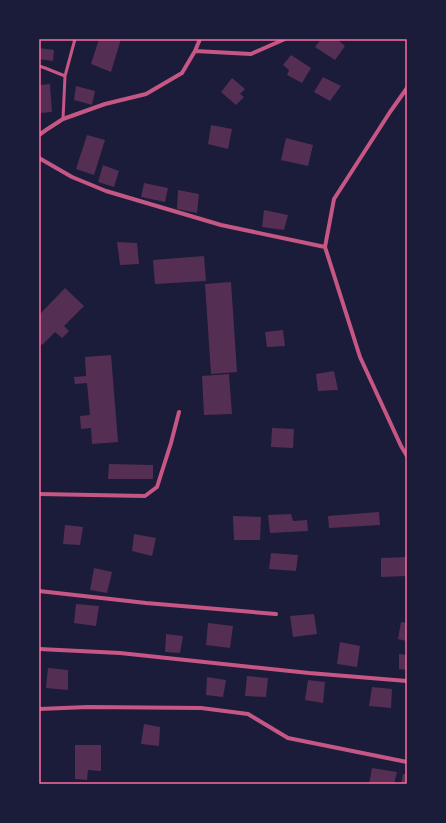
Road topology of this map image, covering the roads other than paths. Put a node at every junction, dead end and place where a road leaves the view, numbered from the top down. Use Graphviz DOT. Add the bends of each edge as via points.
graph roads {
  1 [pos="75,39"];
  2 [pos="200,39"];
  3 [pos="285,39"];
  4 [pos="195,51"];
  5 [pos="39,66"];
  6 [pos="65,76"];
  7 [pos="407,88"];
  8 [pos="63,119"];
  9 [pos="39,135"];
  10 [pos="39,158"];
  11 [pos="325,247"];
  12 [pos="179,412"];
  13 [pos="407,456"];
  14 [pos="39,494"];
  15 [pos="39,591"];
  16 [pos="276,614"];
  17 [pos="39,649"];
  18 [pos="407,682"];
  19 [pos="39,708"];
  20 [pos="407,762"];
  1 -- 6 [label="lane"];
  2 -- 4 [label="street"];
  3 -- 4 [label="street" via="251,54"];
  4 -- 8 [label="street" via="182,73 146,94 105,104"];
  5 -- 6 [label="lane"];
  6 -- 8 [label="lane"];
  7 -- 11 [label="street" via="334,199"];
  8 -- 9 [label="street"];
  10 -- 11 [label="street" via="72,177 106,191 222,225"];
  11 -- 13 [label="street" via="360,357"];
  12 -- 14 [label="street" via="157,487 145,496"];
  15 -- 16 [label="street"];
  17 -- 18 [label="street" via="120,653"];
  19 -- 20 [label="street" via="201,708 248,714 288,738"];
}
